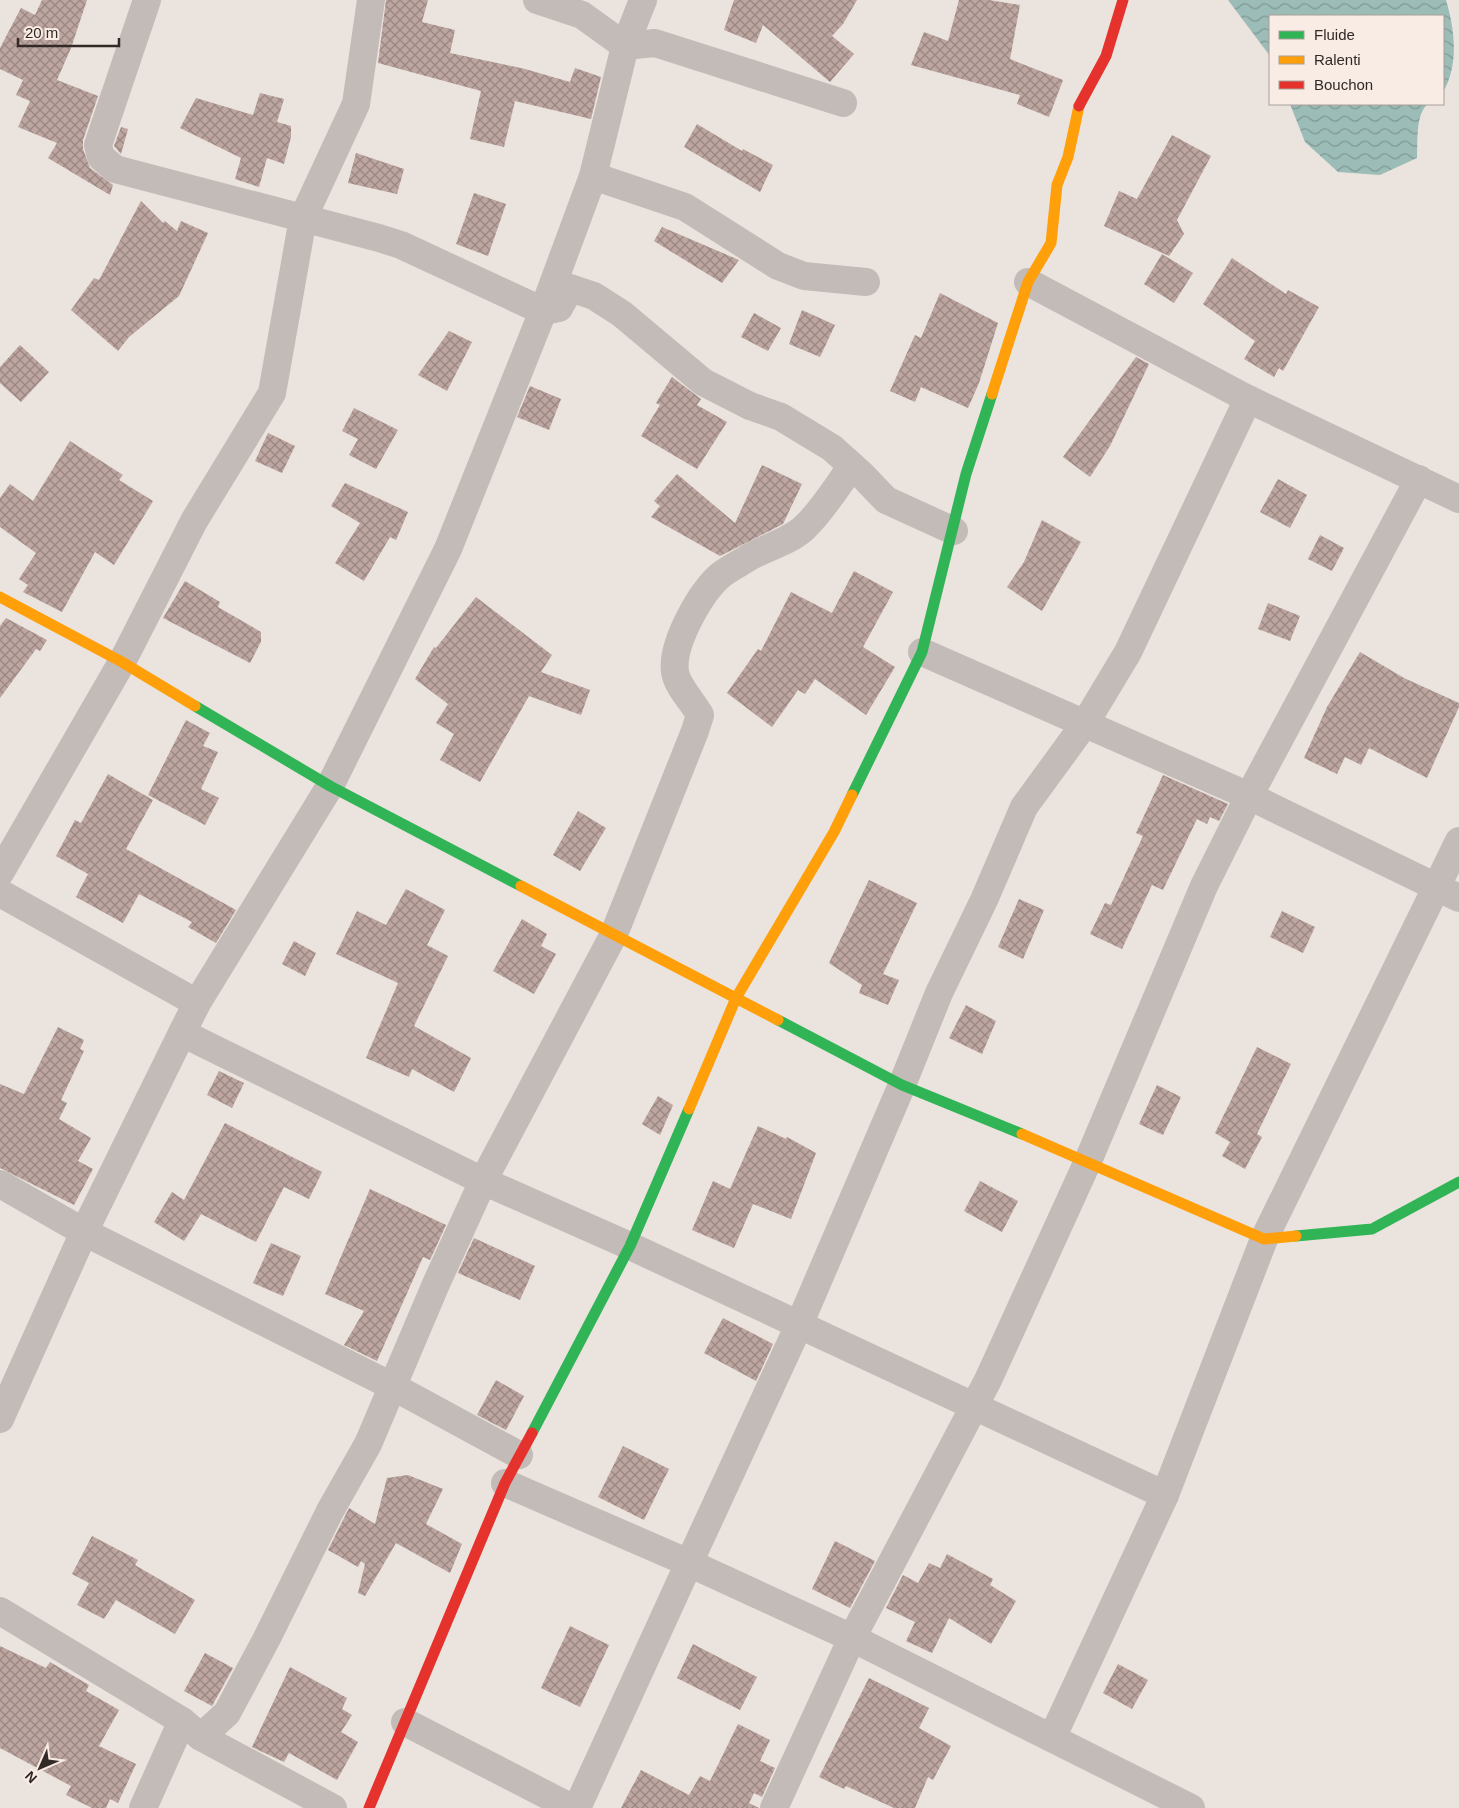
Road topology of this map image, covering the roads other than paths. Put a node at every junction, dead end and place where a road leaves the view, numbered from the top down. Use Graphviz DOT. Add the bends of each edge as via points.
graph roads {
  1 [pos="147,0"];
  2 [pos="371,0"];
  3 [pos="537,0"];
  4 [pos="642,0"];
  5 [pos="1123,0"];
  6 [pos="625,46"];
  7 [pos="843,102"];
  8 [pos="593,176"];
  9 [pos="303,218"];
  10 [pos="866,282"];
  11 [pos="1028,282"];
  12 [pos="543,311"];
  13 [pos="1248,399"];
  14 [pos="852,466"];
  15 [pos="1419,479"];
  16 [pos="1459,499"];
  17 [pos="954,531"];
  18 [pos="0,597"];
  19 [pos="922,652"];
  20 [pos="122,662"];
  21 [pos="1086,722"];
  22 [pos="330,786"];
  23 [pos="1249,796"];
  24 [pos="1459,841"];
  25 [pos="0,873"];
  26 [pos="0,892"];
  27 [pos="1448,892"];
  28 [pos="614,934"];
  29 [pos="736,998"];
  30 [pos="198,1003"];
  31 [pos="182,1034"];
  32 [pos="902,1085"];
  33 [pos="1088,1161"];
  34 [pos="483,1181"];
  35 [pos="1459,1182"];
  36 [pos="0,1184"];
  37 [pos="84,1232"];
  38 [pos="1264,1239"];
  39 [pos="630,1246"];
  40 [pos="799,1325"];
  41 [pos="392,1386"];
  42 [pos="974,1406"];
  43 [pos="0,1419"];
  44 [pos="519,1454"];
  45 [pos="505,1483"];
  46 [pos="1165,1495"];
  47 [pos="690,1563"];
  48 [pos="0,1611"];
  49 [pos="852,1638"];
  50 [pos="405,1722"];
  51 [pos="192,1729"];
  52 [pos="1052,1738"];
  53 [pos="143,1808"];
  54 [pos="333,1808"];
  55 [pos="369,1808"];
  56 [pos="572,1808"];
  57 [pos="577,1808"];
  58 [pos="774,1808"];
  59 [pos="1191,1808"];
  1 -- 9 [label="street" via="98,145 101,157 115,170"];
  2 -- 9 [label="street" via="356,104"];
  3 -- 6 [label="street" via="582,15"];
  4 -- 6 [label="street"];
  5 -- 11 [label="street" via="1106,56 1079,105 1068,157 1057,185 1051,243"];
  6 -- 7 [label="street" via="655,43"];
  6 -- 8 [label="street"];
  8 -- 10 [label="street" via="685,206 778,266 804,276"];
  8 -- 12 [label="street"];
  9 -- 12 [label="street" via="401,245"];
  9 -- 20 [label="street" via="272,392 194,521"];
  11 -- 13 [label="street"];
  11 -- 17 [label="street" via="966,474"];
  12 -- 14 [label="street" via="559,308 570,288 594,296 643,330 703,382 750,406 781,417 832,448"];
  12 -- 22 [label="street" via="448,549"];
  13 -- 15 [label="street"];
  13 -- 21 [label="street" via="1128,652"];
  14 -- 17 [label="street" via="886,500"];
  14 -- 28 [label="street" via="805,528 721,575 700,599 682,636 675,661 678,680 700,715 696,731"];
  15 -- 16 [label="street"];
  15 -- 23 [label="street"];
  17 -- 19 [label="street"];
  18 -- 20 [label="street"];
  19 -- 21 [label="street"];
  19 -- 29 [label="street" via="834,832"];
  20 -- 22 [label="street"];
  20 -- 25 [label="street"];
  21 -- 23 [label="street"];
  21 -- 32 [label="street" via="1024,807 939,993"];
  22 -- 28 [label="street"];
  22 -- 30 [label="street"];
  23 -- 27 [label="street"];
  23 -- 33 [label="street" via="1204,886"];
  24 -- 27 [label="street"];
  26 -- 30 [label="street"];
  27 -- 38 [label="street"];
  28 -- 29 [label="street"];
  28 -- 34 [label="street"];
  29 -- 32 [label="street"];
  29 -- 39 [label="street"];
  30 -- 31 [label="street"];
  31 -- 34 [label="street"];
  31 -- 37 [label="street"];
  32 -- 33 [label="street"];
  32 -- 40 [label="street"];
  33 -- 38 [label="street"];
  33 -- 42 [label="street"];
  34 -- 39 [label="street"];
  34 -- 41 [label="street"];
  35 -- 38 [label="street" via="1372,1229"];
  36 -- 37 [label="street"];
  37 -- 41 [label="street"];
  37 -- 43 [label="street"];
  38 -- 46 [label="street"];
  39 -- 40 [label="street"];
  39 -- 44 [label="street"];
  40 -- 42 [label="street"];
  40 -- 47 [label="street"];
  41 -- 44 [label="street"];
  41 -- 51 [label="street" via="368,1444 330,1511 227,1713"];
  42 -- 46 [label="street"];
  42 -- 49 [label="street"];
  44 -- 45 [label="street"];
  45 -- 47 [label="street"];
  45 -- 50 [label="street"];
  46 -- 52 [label="street"];
  47 -- 49 [label="street"];
  47 -- 57 [label="street"];
  48 -- 51 [label="street"];
  49 -- 52 [label="street"];
  49 -- 58 [label="street"];
  50 -- 55 [label="street"];
  50 -- 56 [label="street"];
  51 -- 53 [label="street"];
  51 -- 54 [label="street"];
  52 -- 59 [label="street"];
}
